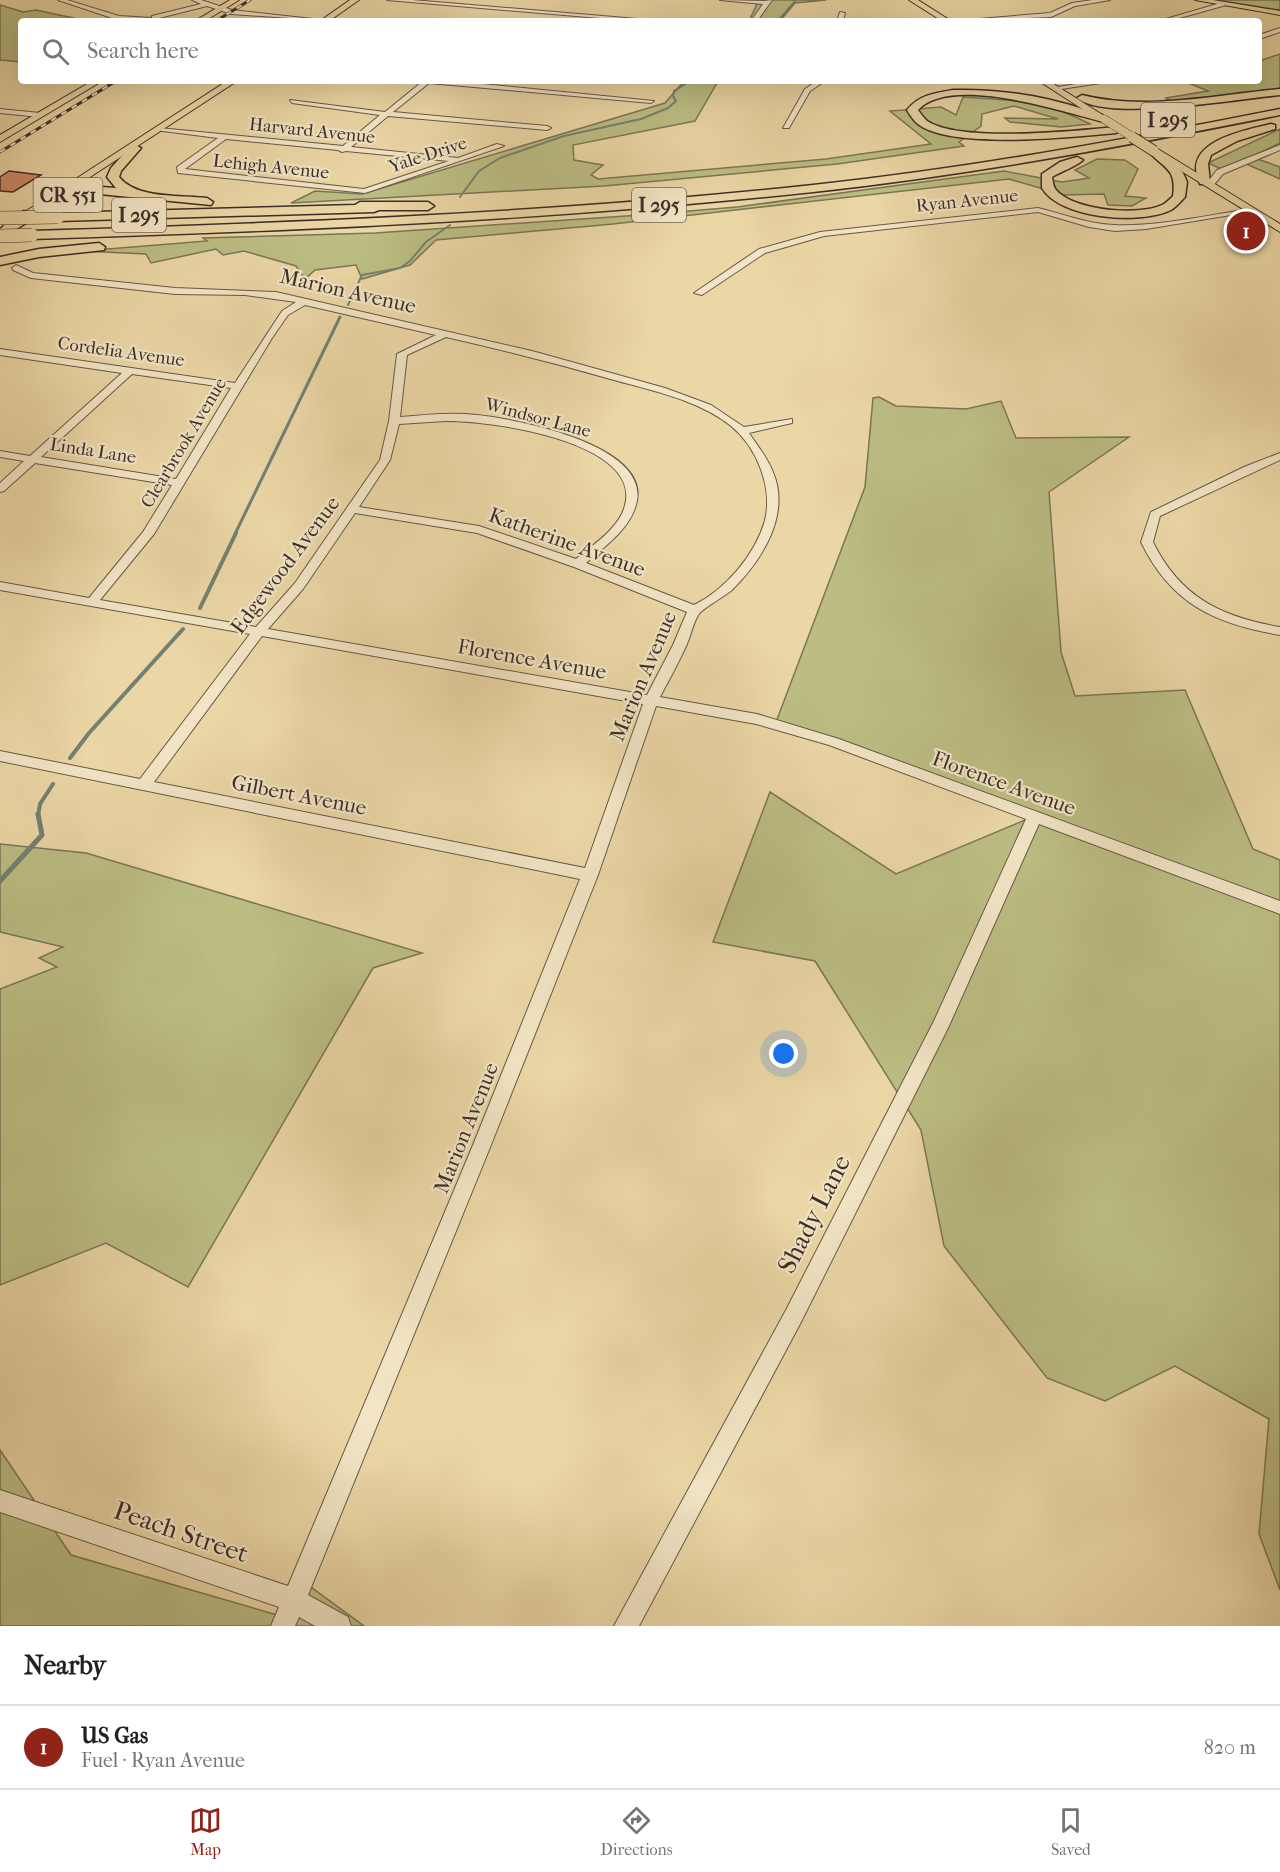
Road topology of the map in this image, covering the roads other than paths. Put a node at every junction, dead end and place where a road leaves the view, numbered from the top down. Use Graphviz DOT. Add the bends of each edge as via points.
graph roads {
  1 [pos="61,0"];
  2 [pos="195,0"];
  3 [pos="236,0"];
  4 [pos="355,0"];
  5 [pos="390,0"];
  6 [pos="522,0"];
  7 [pos="723,0"];
  8 [pos="913,0"];
  9 [pos="1062,0"];
  10 [pos="1107,0"];
  11 [pos="1199,0"];
  12 [pos="768,2"];
  13 [pos="207,4"];
  14 [pos="1224,4"];
  15 [pos="1070,5"];
  16 [pos="219,9"];
  17 [pos="510,9"];
  18 [pos="842,13"];
  19 [pos="1280,13"];
  20 [pos="503,15"];
  21 [pos="118,18"];
  22 [pos="150,18"];
  23 [pos="204,18"];
  24 [pos="298,18"];
  25 [pos="329,18"];
  26 [pos="621,18"];
  27 [pos="756,18"];
  28 [pos="841,18"];
  29 [pos="942,18"];
  30 [pos="1004,18"];
  31 [pos="1173,18"];
  32 [pos="1280,30"];
  33 [pos="1262,36"];
  34 [pos="93,84"];
  35 [pos="228,84"];
  36 [pos="424,84"];
  37 [pos="461,84"];
  38 [pos="817,84"];
  39 [pos="1048,84"];
  40 [pos="1086,84"];
  41 [pos="1055,88"];
  42 [pos="1280,94"];
  43 [pos="292,101"];
  44 [pos="651,101"];
  45 [pos="1220,110"];
  46 [pos="0,111"];
  47 [pos="1280,112"];
  48 [pos="386,114"];
  49 [pos="40,115"];
  50 [pos="1104,119"];
  51 [pos="1280,124"];
  52 [pos="786,126"];
  53 [pos="1135,127"];
  54 [pos="547,128"];
  55 [pos="159,130"];
  56 [pos="1116,130"];
  57 [pos="224,137"];
  58 [pos="1160,137"];
  59 [pos="0,139"];
  60 [pos="500,146"];
  61 [pos="1280,147"];
  62 [pos="135,148"];
  63 [pos="1007,148"];
  64 [pos="342,150"];
  65 [pos="1154,151"];
  66 [pos="461,160"];
  67 [pos="1206,184"];
  68 [pos="78,188"];
  69 [pos="365,191"];
  70 [pos="55,194"];
  71 [pos="145,195"];
  72 [pos="1251,211"];
  73 [pos="24,215"];
  74 [pos="0,218"];
  75 [pos="457,220"];
  76 [pos="1280,229"];
  77 [pos="0,235"];
  78 [pos="39,253"];
  79 [pos="0,256"];
  80 [pos="0,261"];
  81 [pos="16,268"];
  82 [pos="699,293"];
  83 [pos="303,302"];
  84 [pos="443,335"];
  85 [pos="0,352"];
  86 [pos="130,370"];
  87 [pos="237,386"];
  88 [pos="394,421"];
  89 [pos="788,421"];
  90 [pos="742,431"];
  91 [pos="0,454"];
  92 [pos="1280,456"];
  93 [pos="34,460"];
  94 [pos="181,483"];
  95 [pos="0,489"];
  96 [pos="353,509"];
  97 [pos="578,564"];
  98 [pos="0,586"];
  99 [pos="91,603"];
  100 [pos="694,610"];
  101 [pos="1280,631"];
  102 [pos="258,633"];
  103 [pos="651,701"];
  104 [pos="0,756"];
  105 [pos="144,785"];
  106 [pos="1035,817"];
  107 [pos="590,874"];
  108 [pos="1280,908"];
  109 [pos="0,1501"];
  110 [pos="293,1600"];
  111 [pos="283,1626"];
  112 [pos="339,1626"];
  113 [pos="626,1626"];
  1 -- 21 [label="street"];
  2 -- 13 [label="street"];
  3 -- 16 [label="main road"];
  4 -- 25 [label="main road"];
  5 -- 17 [label="street"];
  6 -- 17 [label="street"];
  7 -- 12 [label="street"];
  8 -- 29 [label="main road"];
  9 -- 15 [label="street"];
  10 -- 15 [label="street"];
  11 -- 14 [label="main road"];
  12 -- 27 [label="street"];
  13 -- 16 [label="street"];
  13 -- 22 [label="street"];
  14 -- 19 [label="main road"];
  14 -- 31 [label="street"];
  15 -- 30 [label="street" via="1051,15"];
  16 -- 23 [label="main road"];
  16 -- 24 [label="street"];
  17 -- 20 [label="street"];
  17 -- 26 [label="street"];
  18 -- 28 [label="street"];
  32 -- 33 [label="street"];
  34 -- 49 [label="main road"];
  35 -- 55 [label="main road, CR 551"];
  36 -- 48 [label="street"];
  37 -- 44 [label="street"];
  38 -- 52 [label="street" via="807,90"];
  39 -- 41 [label="main road"];
  40 -- 41 [label="street"];
  41 -- 42 [label="highway" via="1097,103 1131,106"];
  41 -- 50 [label="main road"];
  42 -- 45 [label="highway, I 295"];
  43 -- 48 [label="street"];
  46 -- 49 [label="street"];
  47 -- 58 [label="highway, I 295"];
  48 -- 54 [label="street"];
  48 -- 64 [label="street"];
  49 -- 59 [label="main road"];
  50 -- 56 [label="highway" via="1039,100 986,94 931,97 912,110 933,126 984,136 1032,137"];
  50 -- 65 [label="main road, bridge"];
  51 -- 67 [label="highway" via="1227,141 1207,152 1203,158"];
  53 -- 56 [label="highway, I 295"];
  55 -- 57 [label="street, Harvard Avenue"];
  55 -- 62 [label="main road, CR 551"];
  55 -- 70 [label="main road, CR 551"];
  56 -- 63 [label="highway, I 295"];
  57 -- 64 [label="street, Harvard Avenue"];
  57 -- 69 [label="street, Lehigh Avenue" via="180,169 182,173"];
  58 -- 65 [label="highway" via="1064,164 1046,176 1048,189 1068,203 1100,212 1165,209 1182,191 1181,180"];
  58 -- 75 [label="highway, I 295" via="993,165 812,189"];
  60 -- 66 [label="street, Yale Drive"];
  61 -- 67 [label="street" via="1220,172"];
  62 -- 68 [label="main road, CR 551"];
  62 -- 71 [label="highway" via="113,179 123,188"];
  64 -- 66 [label="street, Harvard Avenue"];
  65 -- 67 [label="main road"];
  66 -- 69 [label="street, Yale Drive"];
  67 -- 72 [label="main road"];
  68 -- 70 [label="highway"];
  68 -- 71 [label="highway"];
  68 -- 77 [label="main road, CR 551"];
  70 -- 73 [label="main road, CR 551"];
  71 -- 74 [label="highway, I 295, bridge" via="259,206 433,206"];
  72 -- 76 [label="main road"];
  72 -- 82 [label="street, Ryan Avenue" via="1115,228 1089,225 1046,211 1028,211 823,234 762,251"];
  73 -- 77 [label="highway"];
  75 -- 77 [label="highway, I 295, bridge"];
  75 -- 78 [label="highway"];
  78 -- 79 [label="highway"];
  78 -- 80 [label="highway"];
  81 -- 83 [label="street, Marion Avenue" via="30,275 175,291 276,295"];
  83 -- 84 [label="street, Marion Avenue"];
  83 -- 87 [label="street, Clearbrook Avenue" via="285,313"];
  84 -- 88 [label="street, Edgewood Avenue" via="402,354"];
  84 -- 90 [label="street, Marion Avenue" via="556,360 650,387 696,402"];
  85 -- 86 [label="street, Cordelia Avenue"];
  86 -- 87 [label="street, Cordelia Avenue"];
  86 -- 93 [label="street"];
  87 -- 94 [label="street, Clearbrook Avenue"];
  88 -- 96 [label="street, Edgewood Avenue" via="385,460"];
  88 -- 97 [label="street, Windsor Lane" via="489,420 552,436 610,458 631,489 630,506 621,523"];
  89 -- 90 [label="street"];
  90 -- 100 [label="street, Marion Avenue" via="768,468 774,493 773,511 764,537 747,563 707,606"];
  91 -- 93 [label="street, Linda Lane"];
  92 -- 101 [label="street" via="1246,468 1155,514 1147,542 1163,571 1217,615 1241,625"];
  93 -- 94 [label="street, Linda Lane"];
  93 -- 95 [label="street"];
  94 -- 99 [label="street, Clearbrook Avenue" via="148,534"];
  96 -- 97 [label="street, Katherine Avenue" via="479,530"];
  96 -- 102 [label="street, Edgewood Avenue" via="299,586"];
  97 -- 100 [label="street, Katherine Avenue"];
  98 -- 99 [label="street, Florence Avenue"];
  99 -- 102 [label="street, Florence Avenue"];
  100 -- 103 [label="street, Marion Avenue"];
  102 -- 103 [label="street, Florence Avenue"];
  102 -- 105 [label="street, Edgewood Avenue"];
  103 -- 106 [label="street, Florence Avenue" via="796,729"];
  103 -- 107 [label="street, Marion Avenue"];
  104 -- 105 [label="street, Gilbert Avenue"];
  105 -- 107 [label="street, Gilbert Avenue"];
  106 -- 108 [label="street, Florence Avenue"];
  106 -- 113 [label="street, Shady Lane" via="942,1023 793,1317"];
  107 -- 110 [label="street, Marion Avenue"];
  109 -- 110 [label="street, Peach Street"];
  110 -- 111 [label="street, Marion Avenue"];
  110 -- 112 [label="street, Peach Street"];
}
